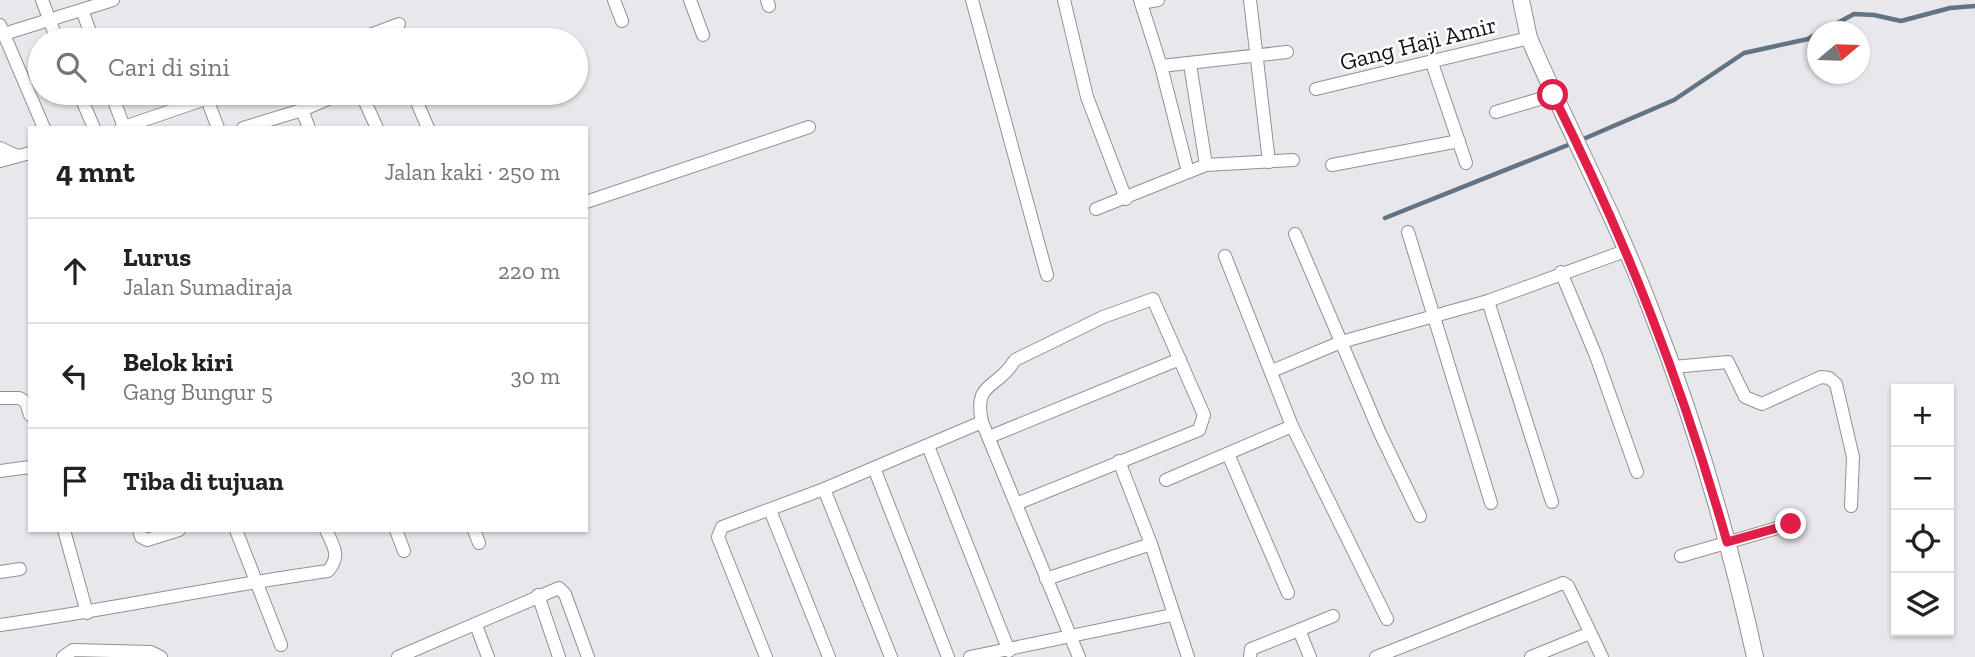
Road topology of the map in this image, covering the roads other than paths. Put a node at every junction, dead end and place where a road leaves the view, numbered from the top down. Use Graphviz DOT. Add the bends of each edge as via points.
graph roads {
  1 [pos="42,0"];
  2 [pos="113,0"];
  3 [pos="614,0"];
  4 [pos="690,0"];
  5 [pos="972,0"];
  6 [pos="1064,0"];
  7 [pos="1158,0"];
  8 [pos="1250,0"];
  9 [pos="1521,0"];
  10 [pos="1140,1"];
  11 [pos="82,10"];
  12 [pos="49,20"];
  13 [pos="622,21"];
  14 [pos="399,24"];
  15 [pos="52,28"];
  16 [pos="89,28"];
  17 [pos="388,28"];
  18 [pos="2,29"];
  19 [pos="703,35"];
  20 [pos="1529,38"];
  21 [pos="1287,52"];
  22 [pos="1257,55"];
  23 [pos="1432,63"];
  24 [pos="1190,64"];
  25 [pos="1161,66"];
  26 [pos="1316,89"];
  27 [pos="28,90"];
  28 [pos="1553,95"];
  29 [pos="34,105"];
  30 [pos="84,105"];
  31 [pos="115,105"];
  32 [pos="189,105"];
  33 [pos="209,105"];
  34 [pos="314,105"];
  35 [pos="366,105"];
  36 [pos="418,105"];
  37 [pos="302,110"];
  38 [pos="1496,112"];
  39 [pos="43,126"];
  40 [pos="93,126"];
  41 [pos="122,126"];
  42 [pos="125,126"];
  43 [pos="217,126"];
  44 [pos="249,126"];
  45 [pos="308,126"];
  46 [pos="376,126"];
  47 [pos="427,126"];
  48 [pos="809,127"];
  49 [pos="1459,141"];
  50 [pos="0,148"];
  51 [pos="23,155"];
  52 [pos="1293,160"];
  53 [pos="0,161"];
  54 [pos="1269,162"];
  55 [pos="1466,163"];
  56 [pos="1206,165"];
  57 [pos="1332,165"];
  58 [pos="1188,172"];
  59 [pos="1126,199"];
  60 [pos="588,201"];
  61 [pos="1096,209"];
  62 [pos="1408,232"];
  63 [pos="1295,234"];
  64 [pos="1625,251"];
  65 [pos="1225,256"];
  66 [pos="1561,272"];
  67 [pos="1047,275"];
  68 [pos="1489,301"];
  69 [pos="1434,318"];
  70 [pos="1340,342"];
  71 [pos="1180,359"];
  72 [pos="1673,367"];
  73 [pos="1272,371"];
  74 [pos="0,398"];
  75 [pos="28,408"];
  76 [pos="982,422"];
  77 [pos="1292,426"];
  78 [pos="989,437"];
  79 [pos="928,446"];
  80 [pos="1228,454"];
  81 [pos="1119,461"];
  82 [pos="28,467"];
  83 [pos="874,468"];
  84 [pos="0,471"];
  85 [pos="1637,472"];
  86 [pos="1166,480"];
  87 [pos="824,489"];
  88 [pos="1552,502"];
  89 [pos="1491,503"];
  90 [pos="1016,504"];
  91 [pos="1851,506"];
  92 [pos="770,510"];
  93 [pos="1420,516"];
  94 [pos="1791,524"];
  95 [pos="65,532"];
  96 [pos="140,532"];
  97 [pos="173,532"];
  98 [pos="237,532"];
  99 [pos="327,532"];
  100 [pos="397,532"];
  101 [pos="475,532"];
  102 [pos="1727,542"];
  103 [pos="479,543"];
  104 [pos="1151,544"];
  105 [pos="404,551"];
  106 [pos="1681,556"];
  107 [pos="20,569"];
  108 [pos="0,572"];
  109 [pos="1045,579"];
  110 [pos="254,581"];
  111 [pos="1288,593"];
  112 [pos="538,595"];
  113 [pos="88,613"];
  114 [pos="1172,615"];
  115 [pos="1334,616"];
  116 [pos="1387,619"];
  117 [pos="0,625"];
  118 [pos="476,625"];
  119 [pos="1299,630"];
  120 [pos="1590,633"];
  121 [pos="1070,638"];
  122 [pos="281,645"];
  123 [pos="1009,650"];
  124 [pos="62,657"];
  125 [pos="161,657"];
  126 [pos="400,657"];
  127 [pos="488,657"];
  128 [pos="559,657"];
  129 [pos="588,657"];
  130 [pos="766,657"];
  131 [pos="829,657"];
  132 [pos="891,657"];
  133 [pos="948,657"];
  134 [pos="970,657"];
  135 [pos="1079,657"];
  136 [pos="1188,657"];
  137 [pos="1250,657"];
  138 [pos="1310,657"];
  139 [pos="1376,657"];
  140 [pos="1531,657"];
  141 [pos="1602,657"];
  142 [pos="1755,657"];
  1 -- 12 [label="street"];
  2 -- 11 [label="street"];
  3 -- 13 [label="street"];
  4 -- 19 [label="street"];
  5 -- 67 [label="street"];
  6 -- 59 [label="street" via="1087,97"];
  7 -- 10 [label="street"];
  8 -- 22 [label="street"];
  9 -- 20 [label="street"];
  10 -- 25 [label="street"];
  11 -- 12 [label="street"];
  11 -- 16 [label="street"];
  12 -- 15 [label="street"];
  12 -- 18 [label="street"];
  14 -- 17 [label="street"];
  18 -- 27 [label="street"];
  20 -- 23 [label="street, Gang Haji Amir"];
  20 -- 28 [label="street"];
  21 -- 22 [label="street"];
  22 -- 24 [label="street"];
  22 -- 54 [label="street"];
  23 -- 26 [label="street, Gang Haji Amir"];
  23 -- 49 [label="street"];
  24 -- 25 [label="street"];
  24 -- 56 [label="street"];
  25 -- 58 [label="street"];
  28 -- 38 [label="street"];
  28 -- 64 [label="street"];
  29 -- 39 [label="street"];
  30 -- 40 [label="street"];
  31 -- 41 [label="street"];
  32 -- 42 [label="street"];
  33 -- 43 [label="street"];
  34 -- 37 [label="street"];
  35 -- 46 [label="street"];
  36 -- 47 [label="street"];
  37 -- 44 [label="street"];
  37 -- 45 [label="street"];
  48 -- 60 [label="street"];
  49 -- 55 [label="street"];
  49 -- 57 [label="street"];
  50 -- 51 [label="street"];
  51 -- 53 [label="street"];
  52 -- 54 [label="street"];
  54 -- 56 [label="street"];
  56 -- 58 [label="street"];
  58 -- 59 [label="street"];
  59 -- 61 [label="street"];
  62 -- 69 [label="street"];
  63 -- 70 [label="street"];
  64 -- 66 [label="street"];
  64 -- 72 [label="street"];
  65 -- 73 [label="street"];
  66 -- 68 [label="street"];
  66 -- 85 [label="street"];
  68 -- 69 [label="street"];
  68 -- 88 [label="street"];
  69 -- 70 [label="street"];
  69 -- 89 [label="street"];
  70 -- 73 [label="street"];
  70 -- 93 [label="street"];
  71 -- 76 [label="street" via="1157,302 1148,300 1016,360 1008,373 984,387 979,396"];
  71 -- 78 [label="street"];
  71 -- 81 [label="street" via="1204,415 1199,430"];
  72 -- 91 [label="street" via="1728,362 1745,397 1762,404 1821,377 1829,378 1836,384 1853,457"];
  72 -- 102 [label="street"];
  73 -- 77 [label="street"];
  74 -- 75 [label="street" via="19,398"];
  76 -- 78 [label="street"];
  76 -- 79 [label="street"];
  77 -- 80 [label="street"];
  77 -- 116 [label="street"];
  78 -- 90 [label="street"];
  79 -- 83 [label="street"];
  79 -- 123 [label="street"];
  80 -- 86 [label="street"];
  80 -- 111 [label="street"];
  81 -- 90 [label="street"];
  81 -- 104 [label="street"];
  82 -- 84 [label="street"];
  83 -- 87 [label="street"];
  83 -- 133 [label="street"];
  87 -- 92 [label="street"];
  87 -- 132 [label="street"];
  90 -- 109 [label="street"];
  92 -- 130 [label="street" via="722,527 718,537"];
  92 -- 131 [label="street"];
  94 -- 102 [label="street"];
  95 -- 113 [label="street"];
  96 -- 97 [label="street" via="147,540"];
  98 -- 110 [label="street"];
  99 -- 110 [label="street" via="336,553 328,571"];
  100 -- 105 [label="street"];
  101 -- 103 [label="street"];
  102 -- 106 [label="street"];
  102 -- 142 [label="street"];
  104 -- 109 [label="street"];
  104 -- 114 [label="street"];
  107 -- 108 [label="street"];
  109 -- 121 [label="street"];
  110 -- 113 [label="street"];
  110 -- 122 [label="street"];
  112 -- 118 [label="street"];
  112 -- 128 [label="street"];
  112 -- 129 [label="street" via="562,590"];
  113 -- 117 [label="street"];
  114 -- 121 [label="street"];
  114 -- 136 [label="street"];
  115 -- 119 [label="street"];
  118 -- 126 [label="street"];
  118 -- 127 [label="street"];
  119 -- 137 [label="street" via="1251,649"];
  119 -- 138 [label="street"];
  120 -- 139 [label="street" via="1568,586 1558,583"];
  120 -- 140 [label="street"];
  120 -- 141 [label="street"];
  121 -- 123 [label="street"];
  121 -- 135 [label="street"];
  123 -- 134 [label="street"];
  124 -- 125 [label="street" via="73,649 151,652"];
}
